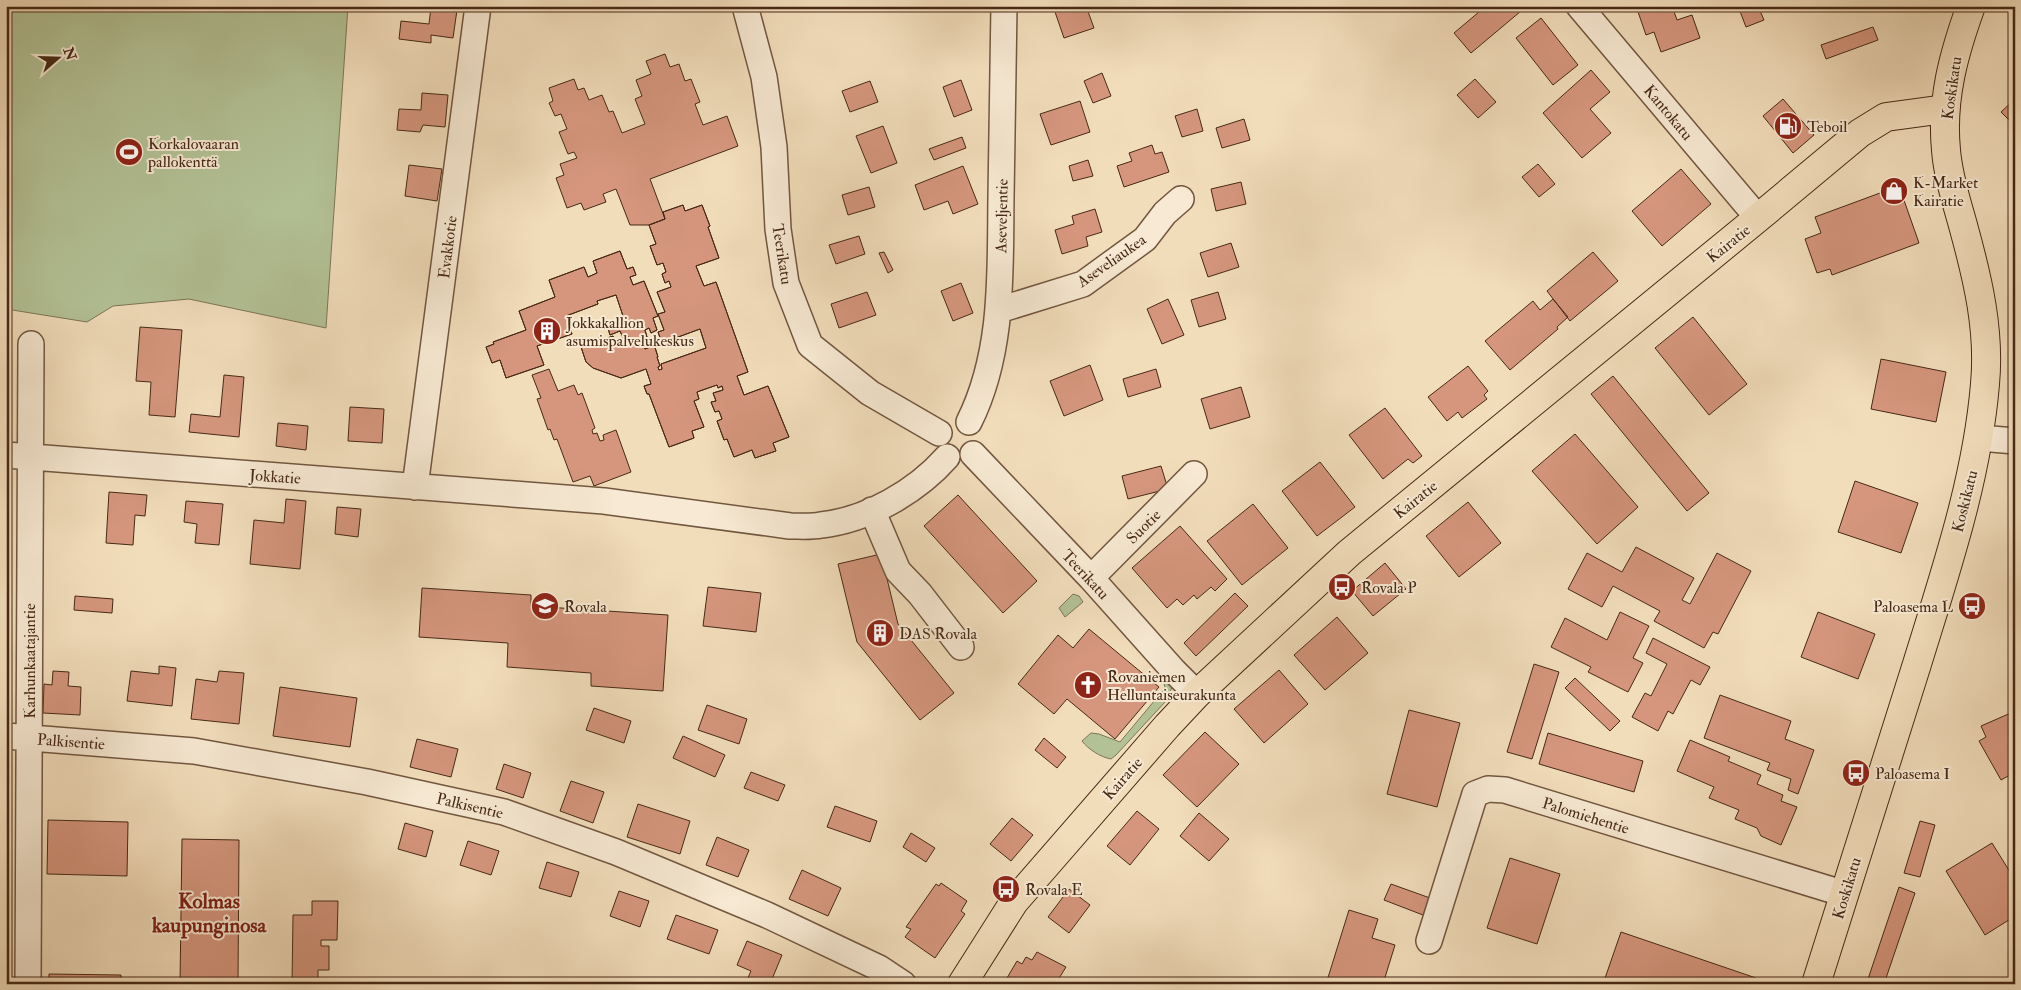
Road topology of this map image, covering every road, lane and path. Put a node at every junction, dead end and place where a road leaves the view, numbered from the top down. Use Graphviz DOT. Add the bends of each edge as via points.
graph roads {
  1 [pos="478,6"];
  2 [pos="746,6"];
  3 [pos="1004,6"];
  4 [pos="1579,6"];
  5 [pos="1971,6"];
  6 [pos="1945,109"];
  7 [pos="1181,199"];
  8 [pos="1758,218"];
  9 [pos="999,310"];
  10 [pos="31,344"];
  11 [pos="970,422"];
  12 [pos="939,433"];
  13 [pos="1980,438"];
  14 [pos="2015,441"];
  15 [pos="973,454"];
  16 [pos="18,456"];
  17 [pos="947,457"];
  18 [pos="1194,474"];
  19 [pos="415,487"];
  20 [pos="872,510"];
  21 [pos="1091,578"];
  22 [pos="961,647"];
  23 [pos="1197,694"];
  24 [pos="17,737"];
  25 [pos="17,891"];
  26 [pos="1844,894"];
  27 [pos="1429,941"];
  28 [pos="28,984"];
  29 [pos="903,984"];
  30 [pos="962,984"];
  31 [pos="1816,984"];
  1 -- 19 [label="street, Evakkotie"];
  2 -- 12 [label="street, Teerikatu" via="764,78 786,283 810,345 870,393"];
  3 -- 9 [label="street, Aseveljentie"];
  4 -- 8 [label="street, Kantokatu"];
  5 -- 6 [label="main road, Koskikatu" via="1953,61"];
  6 -- 8 [label="main road, Kairatie" via="1886,117 1871,124"];
  6 -- 13 [label="main road, Koskikatu" via="1947,159 1980,292 1984,322 1986,382"];
  7 -- 9 [label="street, Aseveliaukea" via="1165,213 1146,239 1082,284"];
  8 -- 23 [label="main road, Kairatie" via="1350,553"];
  9 -- 11 [label="street, Aseveljentie" via="988,370"];
  10 -- 16 [label="street, Karhunkaatajantie"];
  11 -- 12 [label="street" via="957,418 951,420"];
  11 -- 15 [label="street" via="979,437"];
  12 -- 17 [label="street" via="939,446"];
  13 -- 14 [label="street"];
  13 -- 26 [label="main road, Koskikatu" via="1948,564"];
  15 -- 17 [label="street" via="963,460"];
  15 -- 21 [label="street, Teerikatu"];
  16 -- 19 [label="street, Jokkatie"];
  16 -- 24 [label="street, Karhunkaatajantie"];
  17 -- 20 [label="street" via="933,472"];
  18 -- 21 [label="street, Suotie"];
  19 -- 20 [label="street, Jokkatie" via="604,501 790,526 821,526"];
  20 -- 22 [label="street" via="898,571"];
  21 -- 23 [label="street, Teerikatu"];
  23 -- 30 [label="main road, Kairatie" via="1014,902"];
  24 -- 25 [label="street, Karhunkaatajantie"];
  24 -- 29 [label="street, Palkisentie" via="194,750 367,782 504,812 616,852 767,915 879,968"];
  25 -- 28 [label="street, Karhunkaatajantie"];
  26 -- 27 [label="street, Palomiehentie" via="1505,790 1488,788 1475,794"];
  26 -- 31 [label="main road, Koskikatu"];
}
